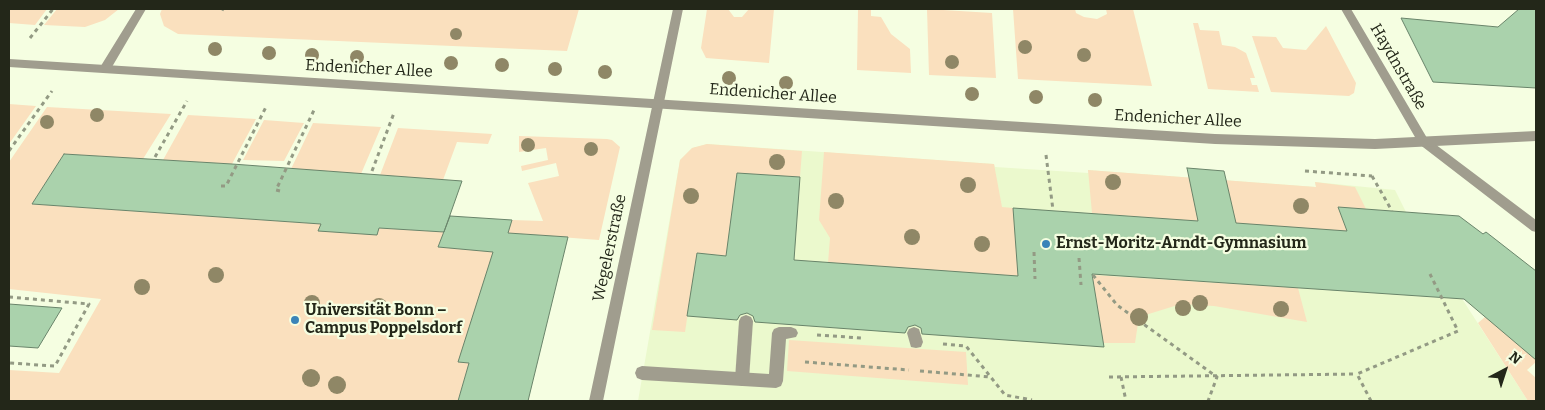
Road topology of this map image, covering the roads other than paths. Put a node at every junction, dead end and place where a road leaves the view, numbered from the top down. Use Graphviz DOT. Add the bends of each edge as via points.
graph roads {
  1 [pos="141,9"];
  2 [pos="678,9"];
  3 [pos="1346,9"];
  4 [pos="9,63"];
  5 [pos="105,68"];
  6 [pos="659,103"];
  7 [pos="1536,136"];
  8 [pos="1423,141"];
  9 [pos="1536,227"];
  10 [pos="746,321"];
  11 [pos="791,333"];
  12 [pos="642,373"];
  13 [pos="742,379"];
  14 [pos="596,401"];
  1 -- 5 [label="street"];
  2 -- 6 [label="street, Wegelerstraße"];
  3 -- 8 [label="street, Haydnstraße"];
  4 -- 5 [label="street, Endenicher Allee"];
  5 -- 6 [label="street, Endenicher Allee"];
  6 -- 8 [label="street, Endenicher Allee" via="1215,139 1375,144"];
  6 -- 14 [label="street, Wegelerstraße"];
  7 -- 8 [label="street, Endenicher Allee"];
  8 -- 9 [label="street"];
  10 -- 13 [label="street"];
  11 -- 13 [label="street" via="779,333 776,381"];
  12 -- 13 [label="street"];
}
